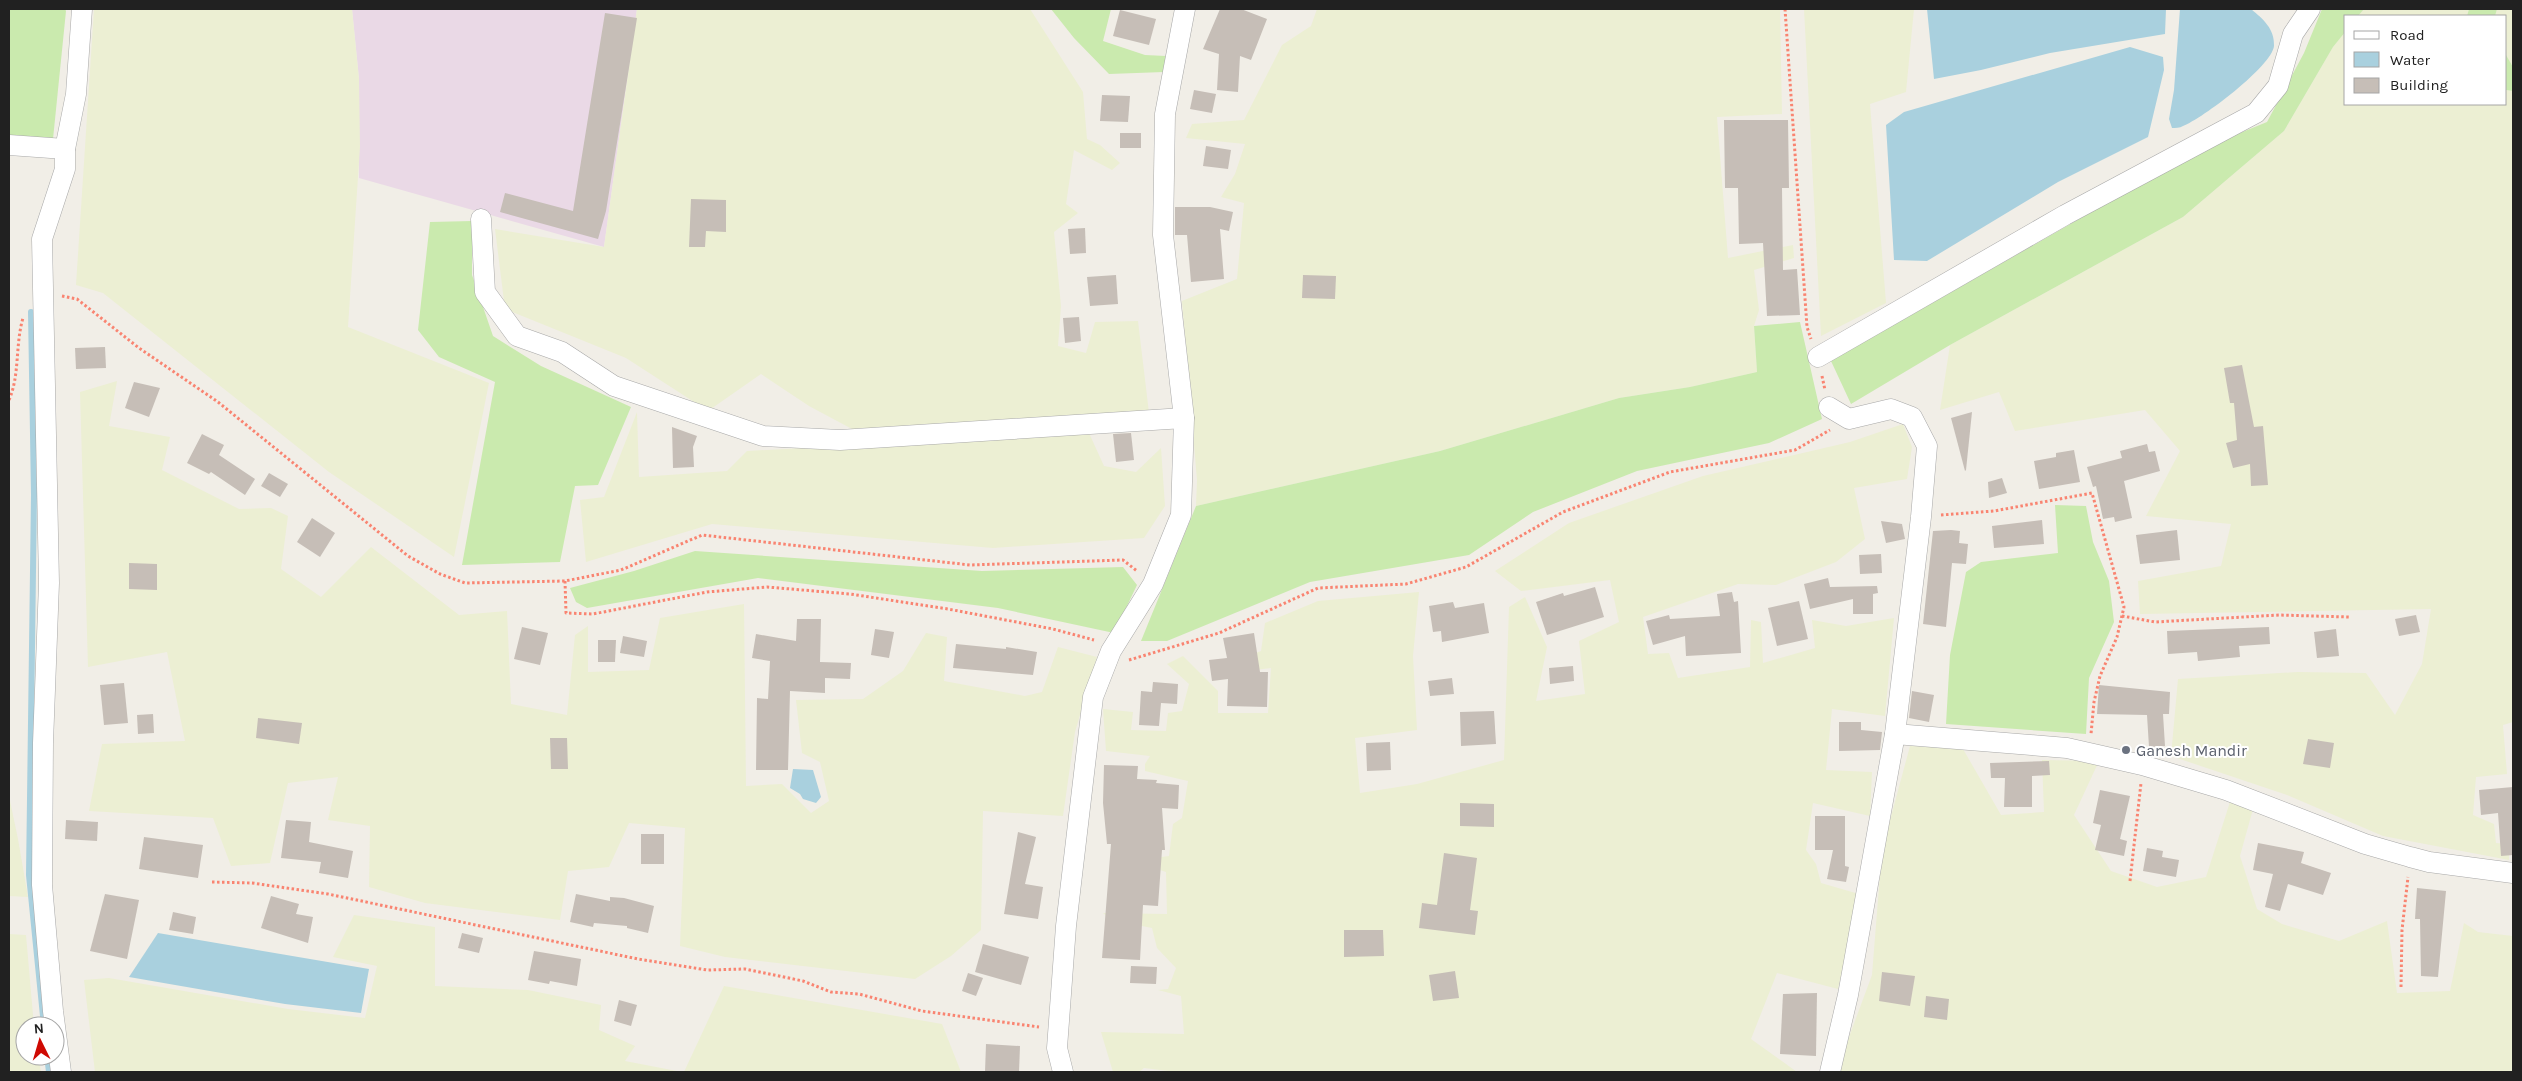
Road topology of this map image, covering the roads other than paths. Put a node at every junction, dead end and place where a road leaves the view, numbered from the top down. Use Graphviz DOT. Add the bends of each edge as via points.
graph roads {
  1 [pos="82,9"];
  2 [pos="1184,9"];
  3 [pos="2310,9"];
  4 [pos="9,145"];
  5 [pos="65,149"];
  6 [pos="481,219"];
  7 [pos="1818,357"];
  8 [pos="1829,407"];
  9 [pos="1184,418"];
  10 [pos="1895,734"];
  11 [pos="2513,873"];
  12 [pos="61,1072"];
  13 [pos="1062,1072"];
  14 [pos="1830,1072"];
  1 -- 5 [label="street" via="76,94"];
  2 -- 9 [label="street" via="1165,114 1163,235"];
  3 -- 7 [label="street" via="2293,34 2278,86 2256,113 2065,216"];
  4 -- 5 [label="street"];
  5 -- 12 [label="street" via="66,169 42,239 50,583 43,743 42,884"];
  6 -- 9 [label="street" via="485,292 517,336 562,352 614,386 763,436 840,440"];
  8 -- 10 [label="street" via="1849,419 1891,409 1912,417 1927,446"];
  9 -- 13 [label="street" via="1181,515 1153,584 1113,648 1093,697 1066,926 1057,1048"];
  10 -- 11 [label="street" via="2067,748 2090,753 2226,790 2365,844 2410,857"];
  10 -- 14 [label="street" via="1848,995"];
}
